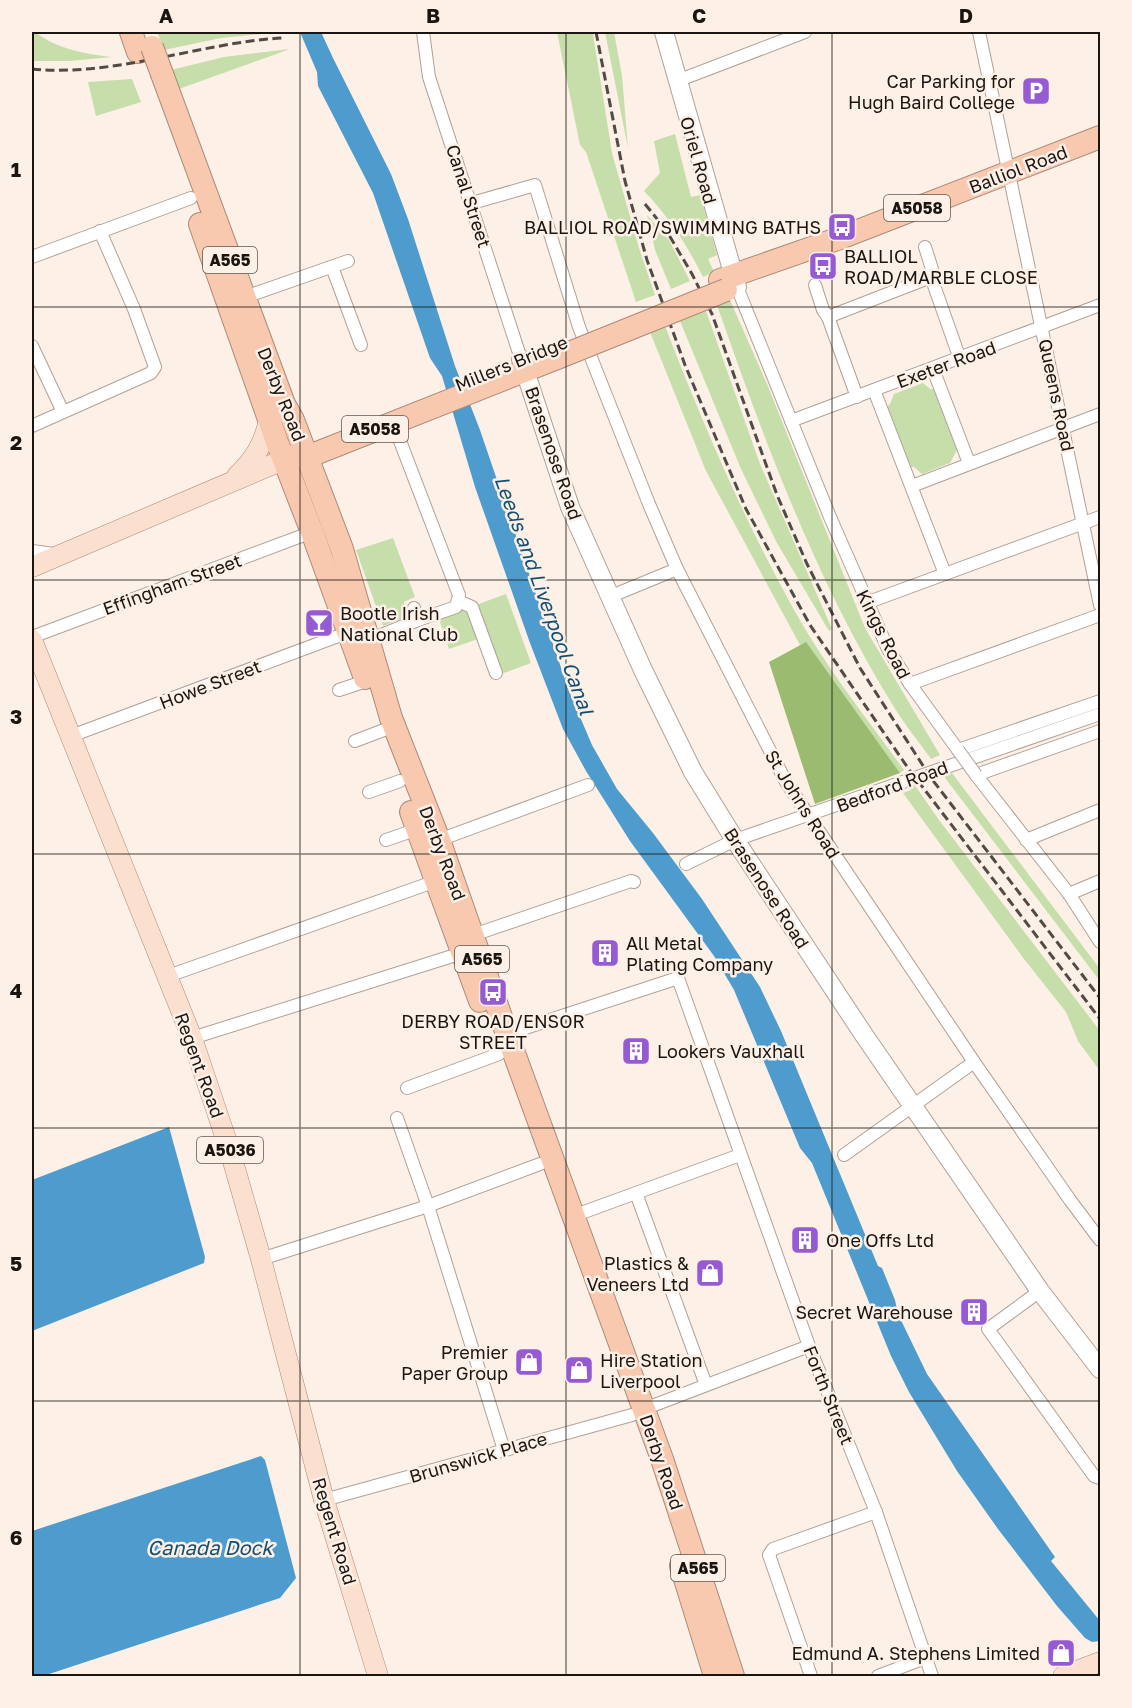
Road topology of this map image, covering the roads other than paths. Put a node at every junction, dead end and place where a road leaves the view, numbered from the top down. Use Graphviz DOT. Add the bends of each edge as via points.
graph roads {
  1 [pos="423,32"];
  2 [pos="664,32"];
  3 [pos="805,32"];
  4 [pos="979,32"];
  5 [pos="142,41"];
  6 [pos="155,77"];
  7 [pos="677,81"];
  8 [pos="1101,137"];
  9 [pos="1101,151"];
  10 [pos="1010,180"];
  11 [pos="191,198"];
  12 [pos="472,203"];
  13 [pos="100,231"];
  14 [pos="925,247"];
  15 [pos="32,257"];
  16 [pos="348,261"];
  17 [pos="332,267"];
  18 [pos="931,277"];
  19 [pos="729,283"];
  20 [pos="815,285"];
  21 [pos="245,297"];
  22 [pos="1101,305"];
  23 [pos="828,317"];
  24 [pos="1042,328"];
  25 [pos="361,345"];
  26 [pos="32,346"];
  27 [pos="960,358"];
  28 [pos="517,366"];
  29 [pos="933,369"];
  30 [pos="874,390"];
  31 [pos="857,397"];
  32 [pos="63,412"];
  33 [pos="277,412"];
  34 [pos="1101,414"];
  35 [pos="791,422"];
  36 [pos="32,426"];
  37 [pos="1064,428"];
  38 [pos="400,441"];
  39 [pos="297,454"];
  40 [pos="969,464"];
  41 [pos="231,482"];
  42 [pos="912,486"];
  43 [pos="1101,517"];
  44 [pos="1084,524"];
  45 [pos="312,532"];
  46 [pos="32,551"];
  47 [pos="60,555"];
  48 [pos="32,567"];
  49 [pos="677,569"];
  50 [pos="945,574"];
  51 [pos="609,597"];
  52 [pos="458,601"];
  53 [pos="866,603"];
  54 [pos="1101,605"];
  55 [pos="1101,615"];
  56 [pos="359,636"];
  57 [pos="32,638"];
  58 [pos="496,673"];
  59 [pos="366,681"];
  60 [pos="910,684"];
  61 [pos="339,690"];
  62 [pos="1101,701"];
  63 [pos="1101,714"];
  64 [pos="384,730"];
  65 [pos="1101,731"];
  66 [pos="71,736"];
  67 [pos="355,741"];
  68 [pos="958,750"];
  69 [pos="976,775"];
  70 [pos="400,781"];
  71 [pos="588,785"];
  72 [pos="369,792"];
  73 [pos="1101,810"];
  74 [pos="808,816"];
  75 [pos="418,829"];
  76 [pos="386,840"];
  77 [pos="439,840"];
  78 [pos="735,840"];
  79 [pos="1026,840"];
  80 [pos="686,864"];
  81 [pos="436,880"];
  82 [pos="1101,881"];
  83 [pos="634,882"];
  84 [pos="1069,894"];
  85 [pos="1101,942"];
  86 [pos="468,944"];
  87 [pos="168,976"];
  88 [pos="192,1038"];
  89 [pos="503,1044"];
  90 [pos="974,1062"];
  91 [pos="408,1088"];
  92 [pos="913,1104"];
  93 [pos="397,1118"];
  94 [pos="740,1155"];
  95 [pos="844,1155"];
  96 [pos="540,1164"];
  97 [pos="636,1193"];
  98 [pos="428,1206"];
  99 [pos="573,1216"];
  100 [pos="1101,1240"];
  101 [pos="261,1259"];
  102 [pos="1040,1291"];
  103 [pos="809,1346"];
  104 [pos="1101,1369"];
  105 [pos="706,1385"];
  106 [pos="638,1412"];
  107 [pos="504,1450"];
  108 [pos="1101,1478"];
  109 [pos="324,1500"];
  110 [pos="876,1512"];
  111 [pos="926,1658"];
  112 [pos="1101,1662"];
  113 [pos="378,1677"];
  114 [pos="715,1677"];
  115 [pos="733,1677"];
  116 [pos="811,1677"];
  117 [pos="878,1677"];
  118 [pos="932,1677"];
  119 [pos="1063,1677"];
  1 -- 12 [label="street, Canal Street" via="429,77"];
  2 -- 7 [label="main road, Oriel Road"];
  3 -- 7 [label="street"];
  4 -- 10 [label="street, Queens Road"];
  5 -- 6 [label="highway, Derby Road / A565, bridge"];
  6 -- 11 [label="highway, Derby Road / A565"];
  6 -- 21 [label="highway, Derby Road / A565"];
  7 -- 19 [label="main road, Oriel Road"];
  8 -- 10 [label="highway, Balliol Road / A5058"];
  9 -- 10 [label="highway, Balliol Road / A5058"];
  10 -- 19 [label="highway, Balliol Road / A5058" via="840,238"];
  10 -- 24 [label="street, Queens Road"];
  11 -- 13 [label="street"];
  11 -- 33 [label="highway, Derby Road / A565"];
  12 -- 28 [label="street, Canal Street"];
  12 -- 49 [label="street, St Johns Road" via="535,186 579,327"];
  13 -- 15 [label="street"];
  13 -- 32 [label="street" via="155,366 151,374"];
  14 -- 18 [label="street"];
  16 -- 17 [label="street"];
  17 -- 21 [label="street"];
  17 -- 25 [label="street"];
  18 -- 23 [label="street"];
  18 -- 27 [label="street"];
  19 -- 28 [label="highway, Millers Bridge / A5058"];
  19 -- 35 [label="street, Kings Road"];
  20 -- 23 [label="street"];
  21 -- 33 [label="highway, Derby Road / A565"];
  22 -- 24 [label="street, Exeter Road"];
  23 -- 31 [label="street"];
  24 -- 27 [label="street, Exeter Road"];
  24 -- 37 [label="street, Queens Road"];
  26 -- 32 [label="street"];
  27 -- 29 [label="street, Exeter Road"];
  28 -- 39 [label="highway, Millers Bridge / A5058"];
  28 -- 51 [label="main road, Brasenose Road"];
  29 -- 30 [label="street, Exeter Road"];
  29 -- 40 [label="street"];
  30 -- 31 [label="street, Exeter Road"];
  30 -- 42 [label="street"];
  31 -- 35 [label="street, Exeter Road"];
  32 -- 36 [label="street"];
  33 -- 39 [label="highway, Derby Road / A565"];
  33 -- 41 [label="main road" via="251,463"];
  34 -- 37 [label="street"];
  35 -- 53 [label="street, Kings Road"];
  37 -- 40 [label="street"];
  37 -- 44 [label="street, Queens Road"];
  38 -- 52 [label="street"];
  39 -- 41 [label="main road, Millers Bridge / A5058"];
  39 -- 45 [label="highway, Derby Road / A565"];
  39 -- 56 [label="highway, Derby Road / A565" via="342,549"];
  40 -- 42 [label="street"];
  41 -- 47 [label="main road, Millers Bridge / A5058"];
  42 -- 50 [label="street"];
  43 -- 44 [label="street"];
  44 -- 50 [label="street"];
  44 -- 54 [label="street, Queens Road"];
  45 -- 56 [label="highway, Derby Road / A565"];
  45 -- 57 [label="street, Effingham Street"];
  46 -- 47 [label="street"];
  47 -- 48 [label="main road, Millers Bridge / A5058"];
  49 -- 51 [label="street"];
  49 -- 74 [label="street, St Johns Road" via="786,782"];
  50 -- 53 [label="street"];
  51 -- 78 [label="main road, Brasenose Road" via="693,772"];
  52 -- 56 [label="street, Howe Street" via="456,607 416,614"];
  52 -- 58 [label="street" via="472,607"];
  53 -- 60 [label="street, Kings Road"];
  55 -- 60 [label="street"];
  56 -- 59 [label="highway, Derby Road / A565"];
  56 -- 66 [label="street, Howe Street"];
  56 -- 77 [label="highway, Derby Road / A565"];
  57 -- 66 [label="main road, Regent Road / A5036"];
  59 -- 61 [label="street"];
  59 -- 64 [label="highway, Derby Road / A565"];
  60 -- 68 [label="street, Kings Road"];
  62 -- 68 [label="street, Bedford Road"];
  63 -- 74 [label="street, Bedford Road"];
  64 -- 67 [label="street"];
  64 -- 70 [label="highway, Derby Road / A565"];
  65 -- 69 [label="street, Bedford Road"];
  66 -- 87 [label="main road, Regent Road / A5036"];
  68 -- 69 [label="street, Kings Road, bridge"];
  69 -- 79 [label="street, Kings Road"];
  70 -- 72 [label="street"];
  70 -- 75 [label="highway, Derby Road / A565"];
  71 -- 77 [label="street"];
  73 -- 79 [label="street"];
  74 -- 78 [label="street, Bedford Road"];
  74 -- 90 [label="street, St Johns Road"];
  75 -- 76 [label="street"];
  75 -- 81 [label="highway, Derby Road / A565"];
  77 -- 86 [label="highway, Derby Road / A565"];
  78 -- 80 [label="street, Bedford Road"];
  78 -- 92 [label="main road, Brasenose Road"];
  79 -- 84 [label="street, Kings Road"];
  81 -- 86 [label="highway, Derby Road / A565"];
  81 -- 87 [label="street"];
  82 -- 84 [label="street"];
  83 -- 86 [label="street" via="588,895"];
  84 -- 85 [label="street, Kings Road"];
  86 -- 88 [label="street"];
  86 -- 89 [label="highway, Derby Road / A565"];
  87 -- 88 [label="main road, Regent Road / A5036"];
  88 -- 101 [label="main road, Regent Road / A5036"];
  89 -- 91 [label="street"];
  89 -- 94 [label="street, Forth Street" via="678,978"];
  89 -- 96 [label="highway, Derby Road / A565"];
  89 -- 99 [label="highway, Derby Road / A565"];
  90 -- 92 [label="street"];
  90 -- 100 [label="street, St Johns Road"];
  92 -- 95 [label="street"];
  92 -- 102 [label="main road, Brasenose Road"];
  93 -- 98 [label="street"];
  94 -- 97 [label="street"];
  94 -- 103 [label="street, Forth Street"];
  96 -- 98 [label="street"];
  96 -- 106 [label="highway, Derby Road / A565"];
  97 -- 99 [label="street"];
  97 -- 105 [label="street"];
  98 -- 101 [label="street"];
  98 -- 107 [label="street"];
  99 -- 106 [label="highway, Derby Road / A565"];
  101 -- 109 [label="main road, Regent Road / A5036"];
  102 -- 104 [label="main road, Brasenose Road"];
  102 -- 108 [label="street" via="988,1329 1094,1476"];
  103 -- 105 [label="street, Brunswick Place"];
  103 -- 110 [label="street, Forth Street"];
  105 -- 106 [label="street, Brunswick Place"];
  106 -- 107 [label="street, Brunswick Place"];
  106 -- 114 [label="highway, Derby Road / A565"];
  106 -- 115 [label="highway, Derby Road / A565"];
  107 -- 109 [label="street, Brunswick Place"];
  109 -- 113 [label="main road, Regent Road / A5036"];
  110 -- 111 [label="street, Forth Street"];
  110 -- 116 [label="street" via="773,1549 769,1555"];
  111 -- 117 [label="street"];
  111 -- 118 [label="street, Forth Street"];
  112 -- 119 [label="main road"];
}
